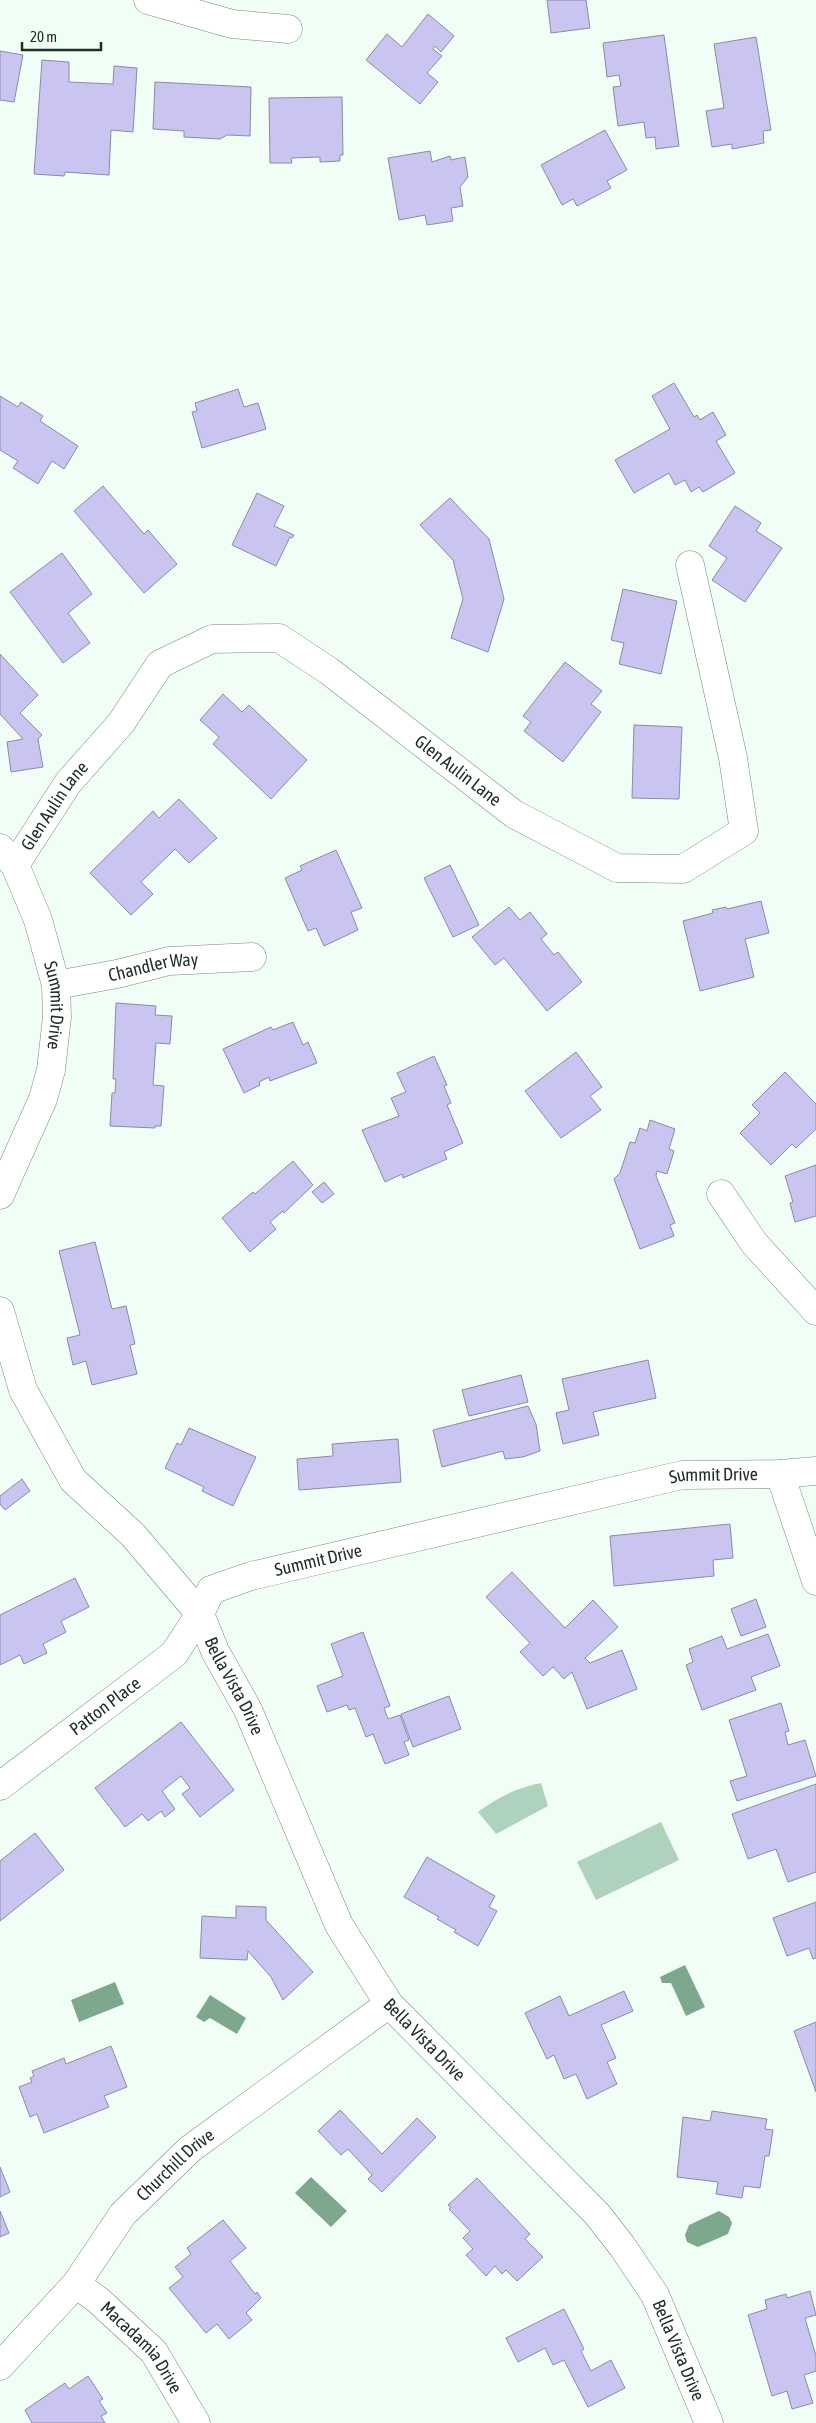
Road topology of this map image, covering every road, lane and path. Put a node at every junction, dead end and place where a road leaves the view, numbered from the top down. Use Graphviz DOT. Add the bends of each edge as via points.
graph roads {
  1 [pos="148,0"];
  2 [pos="288,28"];
  3 [pos="690,565"];
  4 [pos="7,856"];
  5 [pos="252,957"];
  6 [pos="56,985"];
  7 [pos="721,1194"];
  8 [pos="0,1195"];
  9 [pos="0,1311"];
  10 [pos="816,1312"];
  11 [pos="816,1471"];
  12 [pos="780,1474"];
  13 [pos="816,1581"];
  14 [pos="200,1614"];
  15 [pos="0,1786"];
  16 [pos="389,2004"];
  17 [pos="76,2284"];
  18 [pos="0,2366"];
  19 [pos="196,2423"];
  20 [pos="709,2423"];
  1 -- 2 [label="street" via="232,24"];
  3 -- 4 [label="street, Glen Aulin Lane" via="712,654 744,831 683,868 616,868 514,814 329,670 279,638 212,639 160,664 121,723"];
  4 -- 6 [label="street, Summit Drive" via="38,920"];
  5 -- 6 [label="street, Chandler Way" via="169,961"];
  6 -- 8 [label="street, Summit Drive" via="57,1017 51,1070 43,1100"];
  7 -- 10 [label="street" via="754,1242"];
  9 -- 14 [label="street" via="23,1390 73,1480 133,1535"];
  11 -- 12 [label="street, Summit Drive"];
  12 -- 13 [label="street"];
  12 -- 14 [label="street, Summit Drive" via="682,1474 251,1576 211,1590"];
  14 -- 15 [label="street, Patton Place" via="174,1654"];
  14 -- 16 [label="street, Bella Vista Drive" via="248,1710 339,1925"];
  16 -- 17 [label="street, Churchill Drive" via="190,2149 123,2214"];
  16 -- 20 [label="street, Bella Vista Drive" via="586,2203 622,2246 656,2295"];
  17 -- 18 [label="street, Churchill Drive"];
  17 -- 19 [label="street, Macadamia Drive" via="154,2352"];
}
